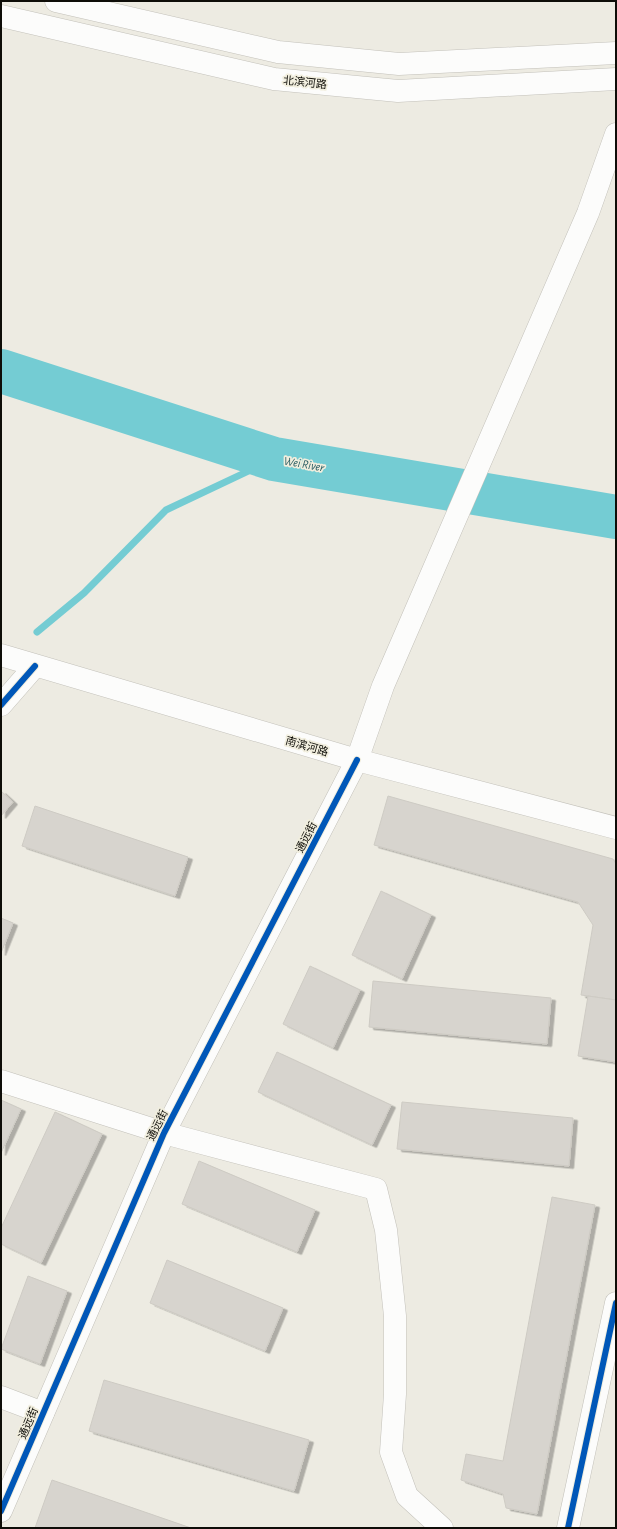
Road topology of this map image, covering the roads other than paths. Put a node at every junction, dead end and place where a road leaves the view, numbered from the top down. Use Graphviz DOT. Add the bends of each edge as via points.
graph roads {
  1 [pos="56,1"];
  2 [pos="1,16"];
  3 [pos="616,53"];
  4 [pos="616,79"];
  5 [pos="616,134"];
  6 [pos="1,655"];
  7 [pos="35,666"];
  8 [pos="1,705"];
  9 [pos="356,760"];
  10 [pos="616,828"];
  11 [pos="1,1081"];
  12 [pos="164,1132"];
  13 [pos="616,1303"];
  14 [pos="1,1397"];
  15 [pos="43,1412"];
  16 [pos="1,1511"];
  17 [pos="442,1528"];
  18 [pos="568,1528"];
  1 -- 3 [label="main road" via="278,52 399,64"];
  2 -- 4 [label="main road, 北滨河路" via="274,79 398,91"];
  5 -- 9 [label="main road, 通远街" via="588,213 383,686"];
  6 -- 7 [label="main road, 南滨河路"];
  7 -- 8 [label="main road"];
  7 -- 9 [label="main road, 南滨河路"];
  9 -- 10 [label="main road, 南滨河路"];
  9 -- 12 [label="main road, 通远街"];
  11 -- 12 [label="main road"];
  12 -- 15 [label="main road, 通远街"];
  12 -- 17 [label="main road" via="376,1190 386,1230 395,1316 395,1394 391,1452 407,1496"];
  13 -- 18 [label="main road"];
  14 -- 15 [label="main road"];
  15 -- 16 [label="main road, 通远街"];
}
